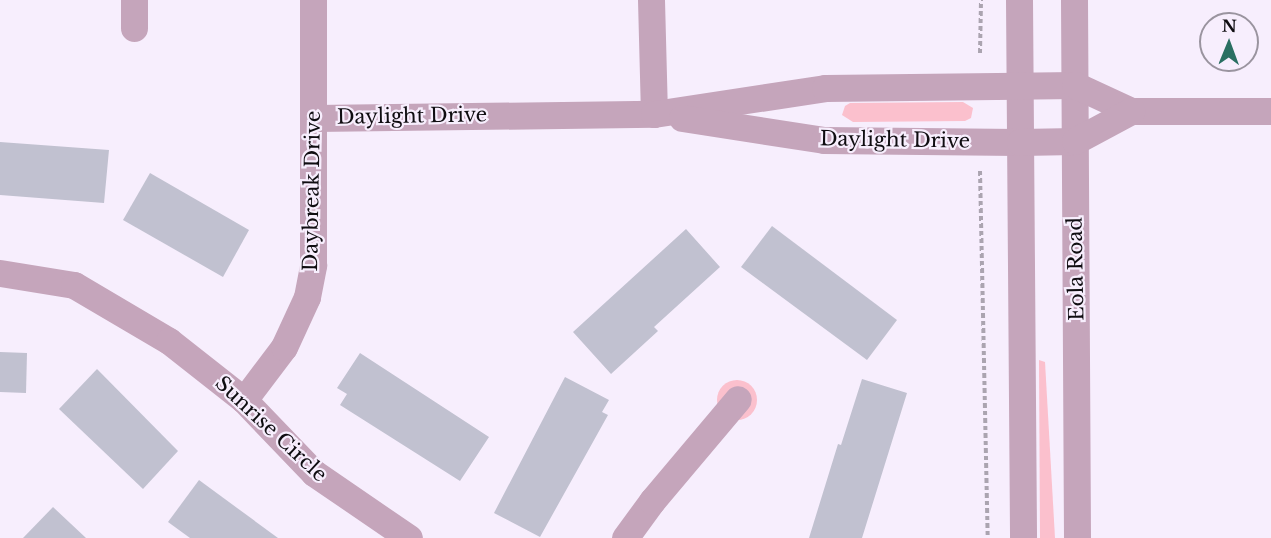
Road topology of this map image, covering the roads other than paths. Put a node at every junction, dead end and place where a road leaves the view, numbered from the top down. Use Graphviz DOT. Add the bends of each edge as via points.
graph roads {
  1 [pos="134,0"];
  2 [pos="313,0"];
  3 [pos="651,0"];
  4 [pos="1019,0"];
  5 [pos="1074,0"];
  6 [pos="134,28"];
  7 [pos="1075,85"];
  8 [pos="1020,86"];
  9 [pos="1131,111"];
  10 [pos="1271,111"];
  11 [pos="654,114"];
  12 [pos="315,118"];
  13 [pos="1075,141"];
  14 [pos="1020,142"];
  15 [pos="0,273"];
  16 [pos="738,399"];
  17 [pos="244,400"];
  18 [pos="409,538"];
  19 [pos="625,538"];
  20 [pos="1023,538"];
  21 [pos="1077,538"];
  1 -- 6 [label="street"];
  2 -- 12 [label="street, Daybreak Drive"];
  3 -- 11 [label="street"];
  4 -- 8 [label="street"];
  5 -- 7 [label="street, Eola Road"];
  7 -- 8 [label="street, Daylight Drive"];
  7 -- 9 [label="street, Daylight Drive"];
  7 -- 13 [label="street, Eola Road"];
  8 -- 11 [label="street, Daylight Drive" via="825,88"];
  8 -- 14 [label="street"];
  9 -- 10 [label="street, Daylight Drive"];
  9 -- 13 [label="street, Daylight Drive"];
  11 -- 12 [label="street, Daylight Drive"];
  11 -- 14 [label="street, Daylight Drive" via="824,140"];
  12 -- 17 [label="street, Daybreak Drive" via="315,231 307,297 284,346"];
  13 -- 14 [label="street, Daylight Drive"];
  13 -- 21 [label="street, Eola Road"];
  14 -- 20 [label="street"];
  15 -- 17 [label="street, Sunrise Circle" via="74,285 169,341"];
  16 -- 19 [label="street"];
  17 -- 18 [label="street, Sunrise Circle" via="314,473"];
}
